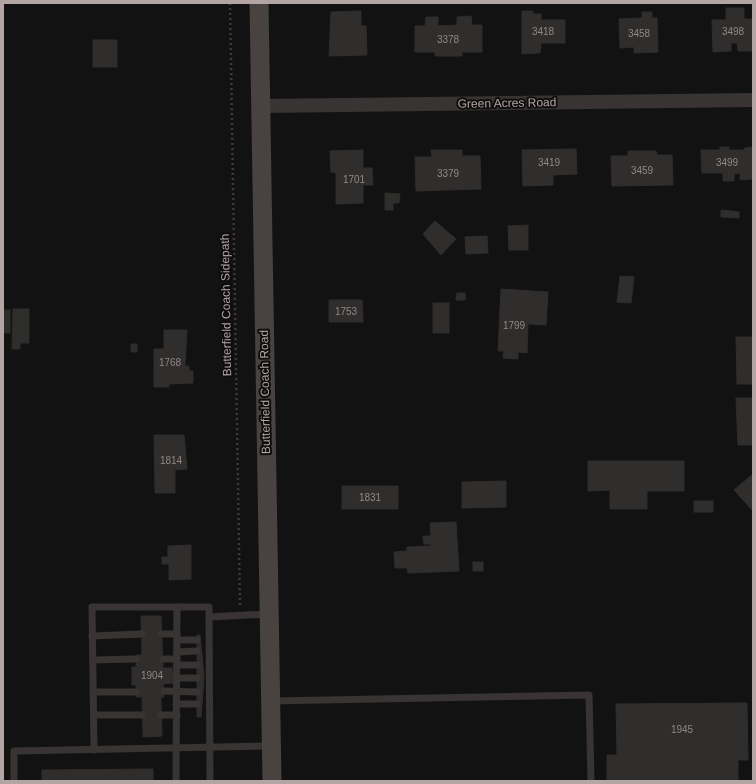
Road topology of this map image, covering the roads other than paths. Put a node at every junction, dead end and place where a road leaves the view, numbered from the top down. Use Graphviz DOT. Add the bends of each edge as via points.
graph roads {
  1 [pos="259,3"];
  2 [pos="753,100"];
  3 [pos="261,106"];
  4 [pos="177,607"];
  5 [pos="269,614"];
  6 [pos="209,617"];
  7 [pos="142,634"];
  8 [pos="161,634"];
  9 [pos="92,636"];
  10 [pos="177,637"];
  11 [pos="209,640"];
  12 [pos="202,651"];
  13 [pos="136,659"];
  14 [pos="163,659"];
  15 [pos="177,659"];
  16 [pos="93,660"];
  17 [pos="203,665"];
  18 [pos="176,678"];
  19 [pos="203,678"];
  20 [pos="93,692"];
  21 [pos="136,692"];
  22 [pos="164,692"];
  23 [pos="176,692"];
  24 [pos="203,692"];
  25 [pos="271,701"];
  26 [pos="176,704"];
  27 [pos="202,704"];
  28 [pos="94,715"];
  29 [pos="142,715"];
  30 [pos="161,715"];
  31 [pos="177,715"];
  32 [pos="272,746"];
  33 [pos="176,748"];
  34 [pos="209,748"];
  35 [pos="94,750"];
  36 [pos="14,781"];
  37 [pos="176,781"];
  38 [pos="210,781"];
  39 [pos="272,781"];
  40 [pos="591,781"];
  1 -- 3 [label="main road, Butterfield Coach Road"];
  2 -- 3 [label="street, Green Acres Road"];
  3 -- 5 [label="main road, Butterfield Coach Road"];
  4 -- 6 [label="lane" via="209,607"];
  4 -- 9 [label="lane" via="92,607"];
  4 -- 10 [label="lane"];
  5 -- 6 [label="lane"];
  5 -- 25 [label="main road, Butterfield Coach Road"];
  6 -- 11 [label="lane"];
  7 -- 9 [label="lane"];
  8 -- 10 [label="lane"];
  9 -- 16 [label="lane"];
  10 -- 11 [label="lane"];
  10 -- 15 [label="lane"];
  11 -- 12 [label="lane"];
  12 -- 15 [label="lane"];
  12 -- 17 [label="lane"];
  13 -- 16 [label="lane"];
  14 -- 15 [label="lane"];
  15 -- 17 [label="lane"];
  15 -- 18 [label="lane"];
  16 -- 20 [label="lane"];
  17 -- 19 [label="lane"];
  18 -- 19 [label="lane"];
  18 -- 23 [label="lane"];
  19 -- 24 [label="lane"];
  20 -- 21 [label="lane"];
  20 -- 28 [label="lane"];
  22 -- 23 [label="lane"];
  23 -- 24 [label="lane"];
  23 -- 26 [label="lane"];
  24 -- 27 [label="lane"];
  25 -- 32 [label="main road, Butterfield Coach Road"];
  25 -- 40 [label="lane" via="589,695"];
  26 -- 27 [label="lane"];
  26 -- 31 [label="lane"];
  27 -- 34 [label="lane"];
  28 -- 29 [label="lane"];
  28 -- 35 [label="lane"];
  30 -- 31 [label="lane"];
  31 -- 33 [label="lane"];
  32 -- 34 [label="lane"];
  32 -- 39 [label="main road, Butterfield Coach Road"];
  33 -- 34 [label="lane"];
  33 -- 35 [label="lane"];
  33 -- 37 [label="lane"];
  34 -- 38 [label="lane"];
  35 -- 36 [label="lane" via="14,751"];
}
